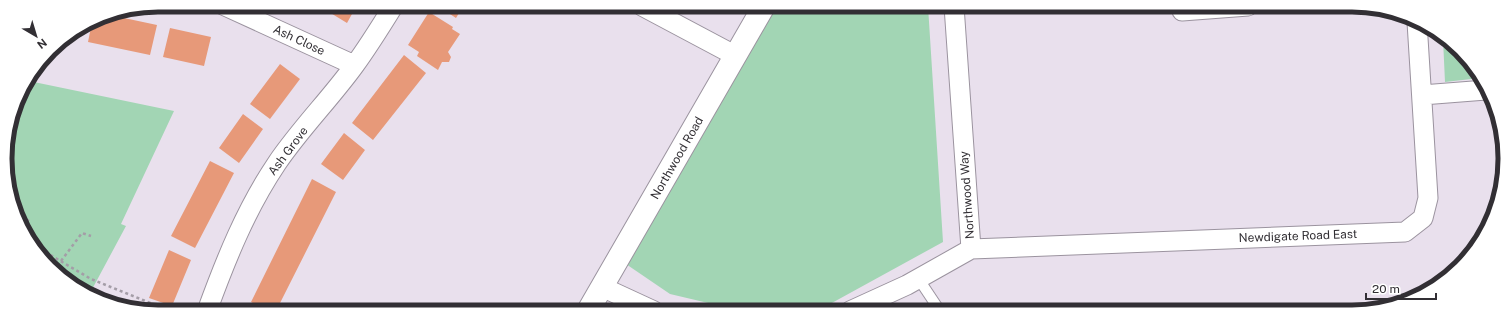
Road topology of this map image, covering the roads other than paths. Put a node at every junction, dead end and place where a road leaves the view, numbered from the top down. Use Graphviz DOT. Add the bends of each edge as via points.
graph roads {
  1 [pos="237,12"];
  2 [pos="389,12"];
  3 [pos="653,12"];
  4 [pos="761,12"];
  5 [pos="954,12"];
  6 [pos="1417,28"];
  7 [pos="736,56"];
  8 [pos="354,66"];
  9 [pos="1481,90"];
  10 [pos="1422,95"];
  11 [pos="971,249"];
  12 [pos="918,278"];
  13 [pos="602,287"];
  14 [pos="209,305"];
  15 [pos="592,305"];
  16 [pos="641,305"];
  17 [pos="862,305"];
  18 [pos="936,305"];
  1 -- 8 [label="street, Ash Close"];
  2 -- 8 [label="street, Ash Grove"];
  3 -- 7 [label="street"];
  4 -- 7 [label="street, Northwood Road"];
  5 -- 11 [label="street, Northwood Way"];
  6 -- 10 [label="street, Newdigate Road East"];
  7 -- 13 [label="street, Northwood Road"];
  8 -- 14 [label="street, Ash Grove" via="286,152 263,186 230,250"];
  9 -- 10 [label="street"];
  10 -- 11 [label="street, Newdigate Road East" via="1428,198 1423,218 1405,232"];
  11 -- 12 [label="street, Northwood Way"];
  12 -- 17 [label="street, Northwood Way"];
  12 -- 18 [label="lane"];
  13 -- 15 [label="street, Northwood Road"];
  13 -- 16 [label="street"];
}
